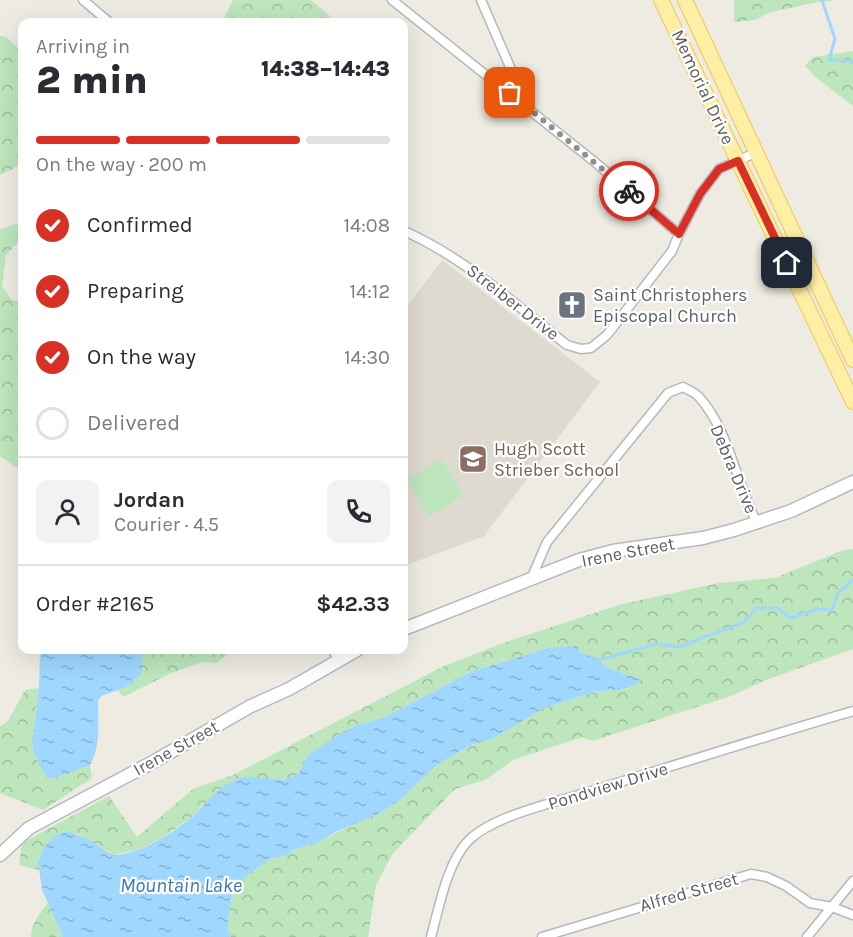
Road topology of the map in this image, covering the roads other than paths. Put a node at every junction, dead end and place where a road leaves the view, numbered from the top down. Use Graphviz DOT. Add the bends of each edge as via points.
graph roads {
  1 [pos="83,0"];
  2 [pos="392,0"];
  3 [pos="480,0"];
  4 [pos="661,0"];
  5 [pos="685,0"];
  6 [pos="105,18"];
  7 [pos="528,107"];
  8 [pos="755,153"];
  9 [pos="738,161"];
  10 [pos="408,233"];
  11 [pos="679,234"];
  12 [pos="853,360"];
  13 [pos="853,402"];
  14 [pos="853,482"];
  15 [pos="757,523"];
  16 [pos="531,579"];
  17 [pos="408,627"];
  18 [pos="336,655"];
  19 [pos="853,711"];
  20 [pos="0,855"];
  21 [pos="853,881"];
  22 [pos="832,907"];
  23 [pos="853,915"];
  24 [pos="572,928"];
  25 [pos="431,937"];
  26 [pos="542,937"];
  27 [pos="575,937"];
  28 [pos="807,937"];
  1 -- 6 [label="street"];
  2 -- 7 [label="street"];
  3 -- 7 [label="street"];
  4 -- 9 [label="main road, Memorial Drive"];
  5 -- 8 [label="main road, Memorial Drive"];
  7 -- 11 [label="street"];
  8 -- 9 [label="street, Streiber Drive"];
  8 -- 12 [label="main road, Memorial Drive"];
  9 -- 11 [label="street, Streiber Drive" via="719,169 700,194"];
  9 -- 13 [label="main road, Memorial Drive"];
  10 -- 11 [label="street, Streiber Drive" via="458,259 567,345 581,349 591,348 607,335 672,251"];
  14 -- 15 [label="street, Irene Street"];
  15 -- 16 [label="street, Irene Street" via="703,538 614,551"];
  15 -- 16 [label="street, Debra Drive" via="745,501 723,435 698,395 683,387 668,393 554,533"];
  16 -- 17 [label="street, Irene Street"];
  18 -- 20 [label="street, Irene Street" via="289,689 29,828"];
  19 -- 25 [label="street, Pondview Drive" via="484,827 457,855"];
  21 -- 22 [label="street"];
  22 -- 23 [label="street, Alfred Street"];
  22 -- 24 [label="street, Alfred Street" via="810,903 786,886 751,874"];
  22 -- 28 [label="street"];
  24 -- 26 [label="street, Alfred Street"];
  24 -- 27 [label="street"];
}
